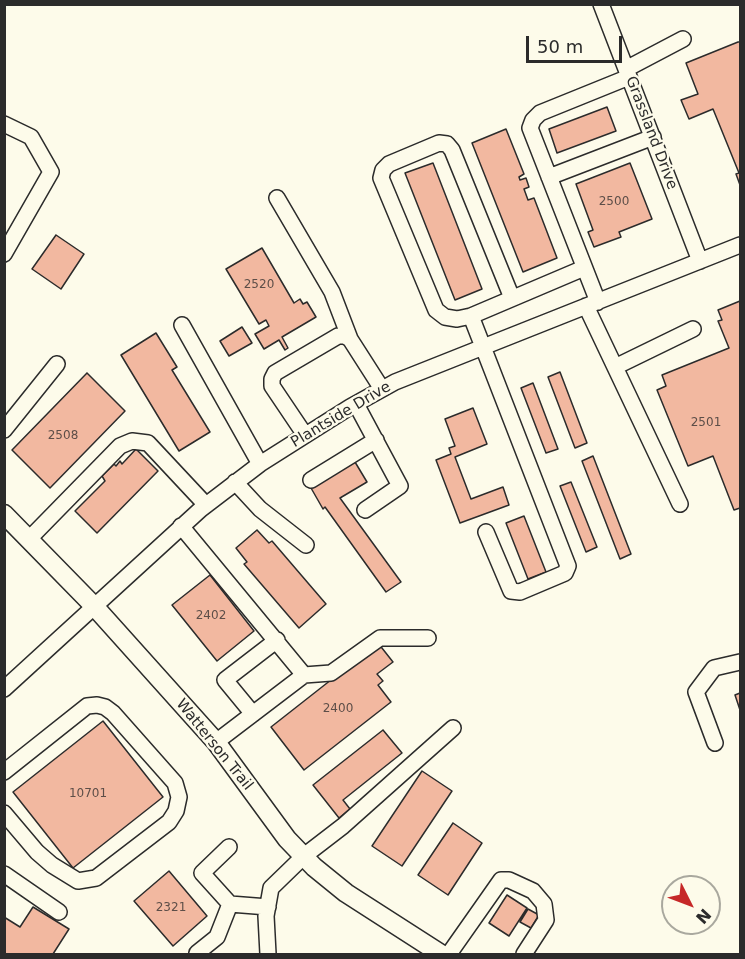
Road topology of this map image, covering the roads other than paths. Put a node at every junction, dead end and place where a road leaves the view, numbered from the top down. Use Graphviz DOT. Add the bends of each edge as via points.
graph roads {
  1 [pos="601,4"];
  2 [pos="683,39"];
  3 [pos="628,73"];
  4 [pos="4,124"];
  5 [pos="652,137"];
  6 [pos="549,177"];
  7 [pos="277,198"];
  8 [pos="741,245"];
  9 [pos="4,254"];
  10 [pos="700,261"];
  11 [pos="584,268"];
  12 [pos="512,298"];
  13 [pos="592,304"];
  14 [pos="471,316"];
  15 [pos="182,325"];
  16 [pos="693,329"];
  17 [pos="350,339"];
  18 [pos="483,347"];
  19 [pos="57,364"];
  20 [pos="615,366"];
  21 [pos="382,389"];
  22 [pos="356,404"];
  23 [pos="4,430"];
  24 [pos="305,435"];
  25 [pos="375,440"];
  26 [pos="260,464"];
  27 [pos="311,480"];
  28 [pos="235,482"];
  29 [pos="680,504"];
  30 [pos="206,505"];
  31 [pos="365,510"];
  32 [pos="4,514"];
  33 [pos="181,526"];
  34 [pos="486,532"];
  35 [pos="29,539"];
  36 [pos="306,545"];
  37 [pos="94,606"];
  38 [pos="428,638"];
  39 [pos="277,640"];
  40 [pos="741,662"];
  41 [pos="304,675"];
  42 [pos="4,689"];
  43 [pos="253,714"];
  44 [pos="453,728"];
  45 [pos="216,742"];
  46 [pos="715,743"];
  47 [pos="4,772"];
  48 [pos="4,813"];
  49 [pos="229,847"];
  50 [pos="304,856"];
  51 [pos="4,874"];
  52 [pos="230,904"];
  53 [pos="268,907"];
  54 [pos="59,912"];
  55 [pos="197,953"];
  56 [pos="268,954"];
  57 [pos="441,954"];
  58 [pos="450,954"];
  59 [pos="524,954"];
  1 -- 3 [label="street, Grassland Drive"];
  2 -- 3 [label="street"];
  3 -- 5 [label="street, Grassland Drive"];
  3 -- 6 [label="street" via="540,113 533,120 530,128"];
  4 -- 9 [label="street" via="31,137 51,172"];
  5 -- 6 [label="street"];
  5 -- 10 [label="street, Grassland Drive"];
  6 -- 11 [label="street"];
  7 -- 17 [label="street" via="332,292"];
  8 -- 10 [label="street, Plantside Drive"];
  10 -- 13 [label="street, Plantside Drive"];
  11 -- 12 [label="street"];
  11 -- 13 [label="street"];
  12 -- 14 [label="street"];
  12 -- 14 [label="street" via="447,144 439,143 388,164 381,178 436,310 457,319"];
  13 -- 18 [label="street, Plantside Drive"];
  13 -- 20 [label="street"];
  14 -- 18 [label="street"];
  15 -- 26 [label="street"];
  16 -- 20 [label="street"];
  17 -- 21 [label="street"];
  17 -- 24 [label="street" via="338,336 275,373 272,379 272,386"];
  18 -- 21 [label="street, Plantside Drive"];
  18 -- 34 [label="street" via="568,566 566,573 520,592 511,591"];
  19 -- 23 [label="street"];
  20 -- 29 [label="street"];
  21 -- 22 [label="street, Plantside Drive"];
  22 -- 24 [label="street, Plantside Drive"];
  22 -- 25 [label="street"];
  24 -- 26 [label="street, Plantside Drive"];
  25 -- 27 [label="street"];
  25 -- 31 [label="street" via="400,486"];
  26 -- 28 [label="street, Plantside Drive"];
  28 -- 30 [label="street, Plantside Drive"];
  28 -- 36 [label="street"];
  30 -- 33 [label="street, Plantside Drive"];
  30 -- 35 [label="street" via="148,443 132,441 120,446"];
  32 -- 35 [label="main road, Watterson Trail"];
  33 -- 37 [label="street, Plantside Drive"];
  33 -- 39 [label="street"];
  35 -- 37 [label="main road, Watterson Trail"];
  37 -- 42 [label="street, Plantside Drive"];
  37 -- 45 [label="main road, Watterson Trail"];
  38 -- 41 [label="street" via="380,638 331,673"];
  39 -- 41 [label="street"];
  39 -- 43 [label="street" via="225,680"];
  40 -- 46 [label="street" via="714,668 696,692"];
  41 -- 43 [label="street"];
  43 -- 45 [label="street"];
  44 -- 50 [label="street"];
  45 -- 50 [label="main road, Watterson Trail"];
  47 -- 48 [label="street" via="87,706 97,705 113,713 175,783 179,797 169,822 96,878 78,881 37,852"];
  49 -- 52 [label="street" via="202,873"];
  50 -- 53 [label="street" via="271,888"];
  50 -- 57 [label="main road, Watterson Trail" via="346,893"];
  51 -- 54 [label="street"];
  52 -- 53 [label="street"];
  52 -- 55 [label="street" via="217,937"];
  53 -- 56 [label="street"];
  58 -- 59 [label="street" via="501,880 533,891 544,904 546,920"];
}
